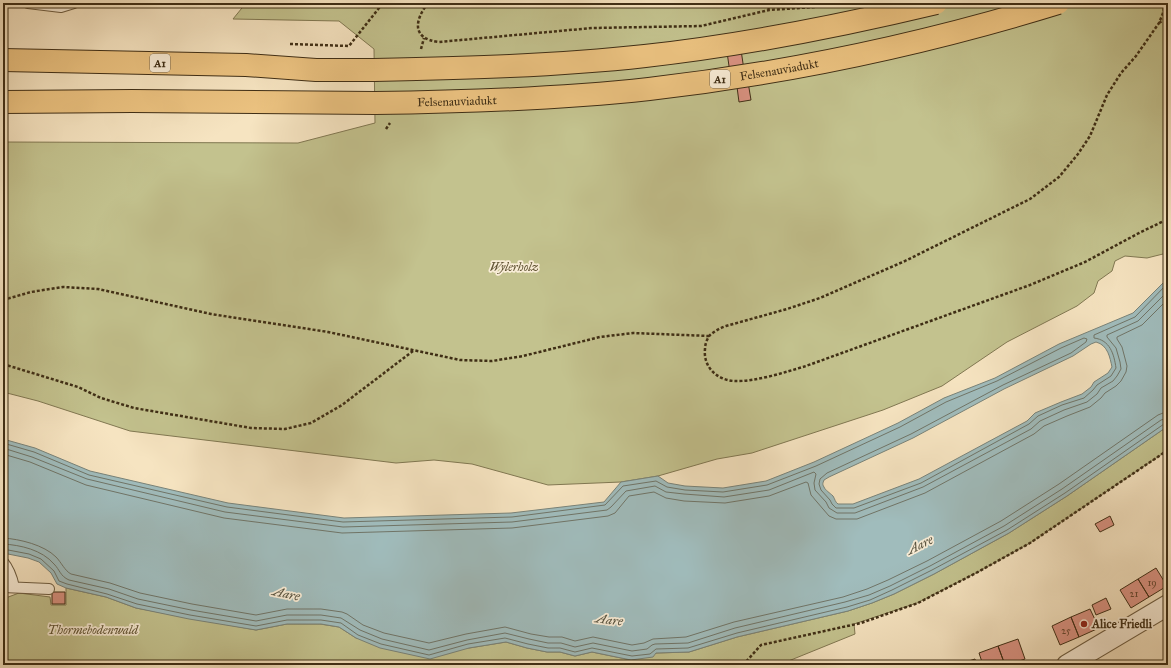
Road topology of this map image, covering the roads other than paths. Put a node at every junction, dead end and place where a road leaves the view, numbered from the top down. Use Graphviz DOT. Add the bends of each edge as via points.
graph roads {
  1 [pos="28,3"];
  2 [pos="74,3"];
  3 [pos="936,3"];
  4 [pos="1058,3"];
  5 [pos="3,60"];
  6 [pos="3,102"];
  7 [pos="3,562"];
  8 [pos="3,587"];
  9 [pos="14,587"];
  10 [pos="49,589"];
  11 [pos="1168,605"];
  12 [pos="1067,665"];
  1 -- 2 [label="lane" via="61,7"];
  3 -- 5 [label="highway, A1, bridge" via="796,34 747,42 646,56 502,67 316,70 246,65"];
  4 -- 6 [label="highway, Felsenauviadukt / A1, bridge" via="900,46 802,66 649,89 457,102"];
  7 -- 9 [label="lane" via="8,568"];
  8 -- 9 [label="lane"];
  9 -- 10 [label="lane"];
  11 -- 12 [label="street"];
}
